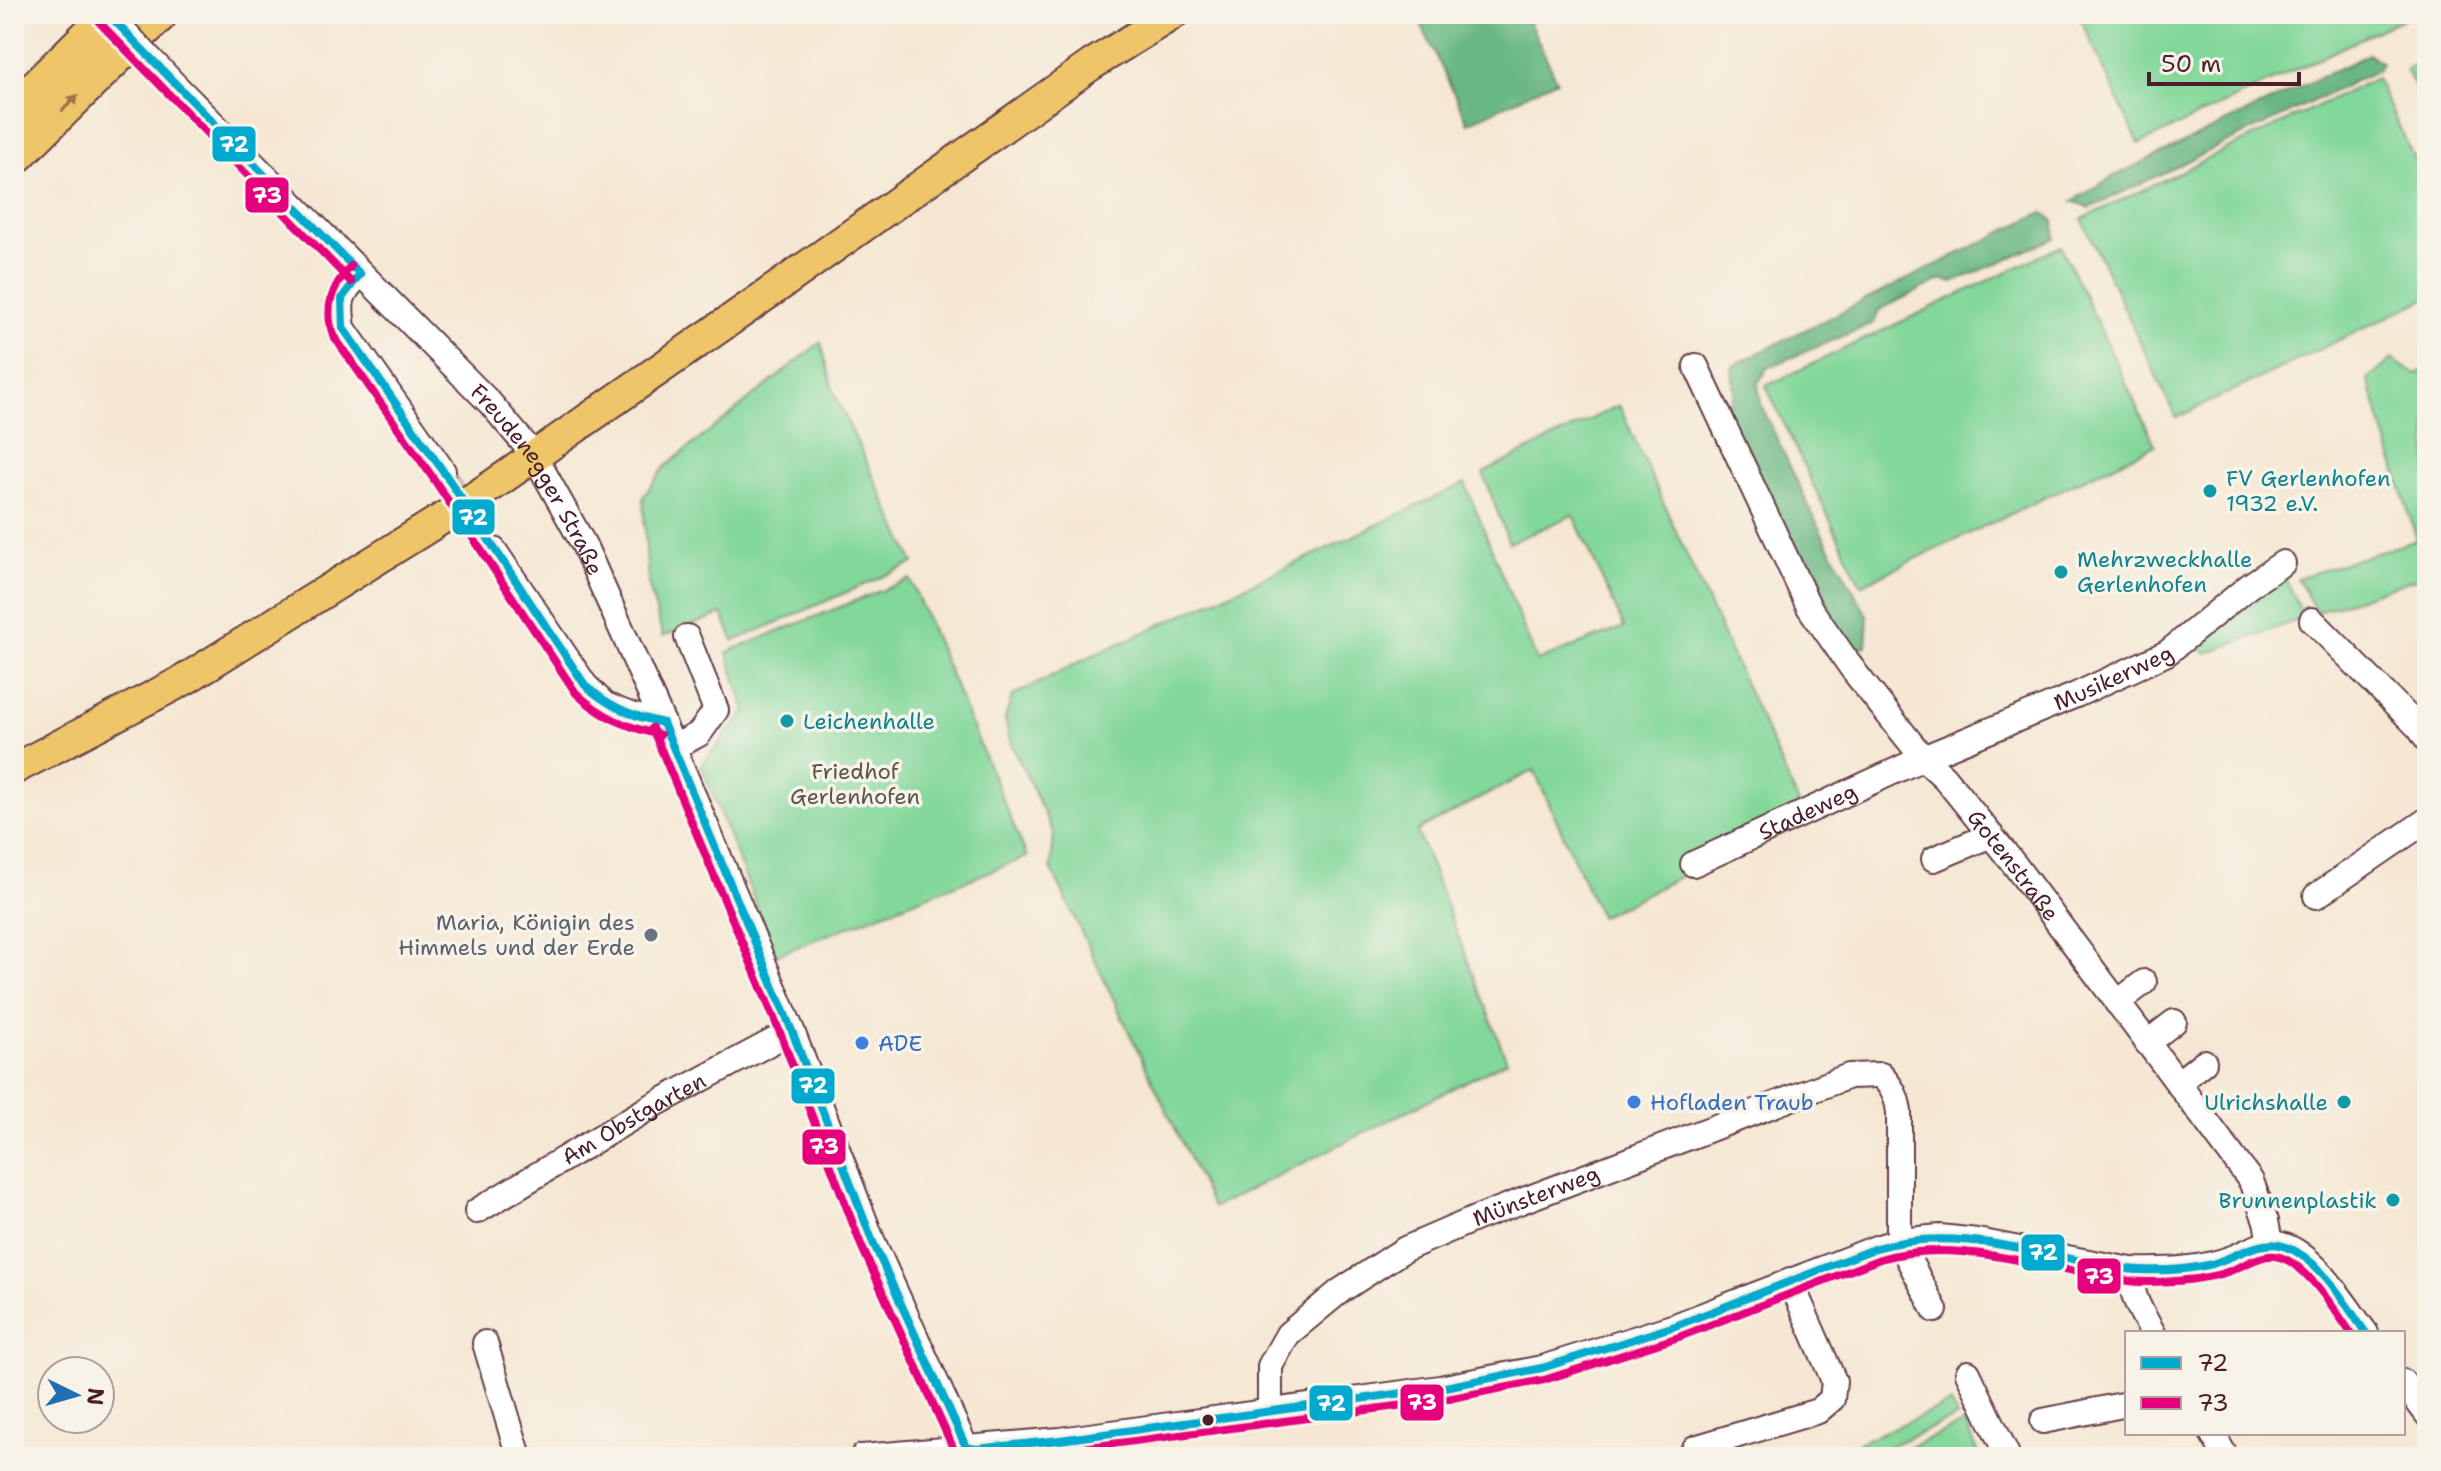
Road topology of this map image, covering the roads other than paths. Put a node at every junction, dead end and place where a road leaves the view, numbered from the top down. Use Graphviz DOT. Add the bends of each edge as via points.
graph roads {
  1 [pos="110,14"];
  2 [pos="159,14"];
  3 [pos="1173,14"];
  4 [pos="14,110"];
  5 [pos="14,157"];
  6 [pos="360,274"];
  7 [pos="1696,366"];
  8 [pos="534,455"];
  9 [pos="443,471"];
  10 [pos="494,550"];
  11 [pos="2283,563"];
  12 [pos="2312,620"];
  13 [pos="687,637"];
  14 [pos="663,723"];
  15 [pos="2425,731"];
  16 [pos="674,747"];
  17 [pos="1923,758"];
  18 [pos="14,769"];
  19 [pos="2427,820"];
  20 [pos="1991,835"];
  21 [pos="1934,859"];
  22 [pos="1693,864"];
  23 [pos="2316,896"];
  24 [pos="2144,982"];
  25 [pos="2117,1003"];
  26 [pos="2174,1022"];
  27 [pos="792,1031"];
  28 [pos="2147,1043"];
  29 [pos="2204,1062"];
  30 [pos="2178,1083"];
  31 [pos="477,1211"];
  32 [pos="1899,1241"];
  33 [pos="2270,1243"];
  34 [pos="2131,1270"];
  35 [pos="1790,1280"];
  36 [pos="1935,1310"];
  37 [pos="2152,1331"];
  38 [pos="2364,1331"];
  39 [pos="485,1343"];
  40 [pos="1968,1373"];
  41 [pos="2405,1385"];
  42 [pos="2125,1404"];
  43 [pos="1270,1411"];
  44 [pos="2427,1414"];
  45 [pos="2043,1421"];
  46 [pos="2213,1435"];
  47 [pos="968,1452"];
  48 [pos="519,1457"];
  49 [pos="862,1457"];
  50 [pos="1689,1457"];
  51 [pos="2008,1457"];
  52 [pos="2226,1457"];
  1 -- 4 [label="highway"];
  1 -- 6 [label="street, Freudenegger Straße, bridge"];
  5 -- 2 [label="highway, one-way"];
  3 -- 8 [label="main road" via="1066,82"];
  6 -- 8 [label="street, Freudenegger Straße" via="490,403"];
  6 -- 9 [label="street" via="345,289 340,305 343,328"];
  7 -- 17 [label="street, Gotenstraße" via="1805,600"];
  8 -- 14 [label="street, Freudenegger Straße" via="584,545"];
  8 -- 18 [label="main road, bridge" via="184,680"];
  10 -- 14 [label="street" via="585,685 605,705"];
  11 -- 17 [label="street, Musikerweg" via="2167,653"];
  12 -- 15 [label="street"];
  13 -- 16 [label="street" via="716,710 699,734"];
  14 -- 16 [label="street, Freudenegger Straße"];
  16 -- 27 [label="street, Freudenegger Straße"];
  17 -- 20 [label="street, Gotenstraße"];
  17 -- 22 [label="street, Stadeweg"];
  19 -- 23 [label="street"];
  20 -- 21 [label="street"];
  20 -- 25 [label="street, Gotenstraße"];
  24 -- 25 [label="street"];
  25 -- 28 [label="street, Gotenstraße"];
  26 -- 28 [label="street"];
  27 -- 31 [label="street, Am Obstgarten" via="652,1106"];
  27 -- 47 [label="street, Freudenegger Straße" via="872,1240"];
  28 -- 30 [label="street, Gotenstraße"];
  29 -- 30 [label="street"];
  30 -- 33 [label="street, Gotenstraße" via="2251,1181"];
  32 -- 34 [label="street" via="1977,1241"];
  32 -- 35 [label="street"];
  32 -- 36 [label="street"];
  32 -- 43 [label="street, Münsterweg" via="1899,1112 1892,1087 1881,1075 1849,1076 1405,1249 1340,1291 1288,1334 1270,1366"];
  33 -- 34 [label="street" via="2190,1268"];
  33 -- 38 [label="street" via="2300,1254"];
  34 -- 37 [label="street" via="2130,1287"];
  35 -- 43 [label="street" via="1675,1326 1542,1368"];
  35 -- 50 [label="street" via="1834,1381 1832,1399 1818,1411 1695,1448"];
  39 -- 48 [label="street"];
  40 -- 51 [label="street"];
  41 -- 44 [label="street"];
  42 -- 45 [label="street"];
  43 -- 47 [label="street"];
  46 -- 52 [label="street"];
  47 -- 49 [label="street"];
}
